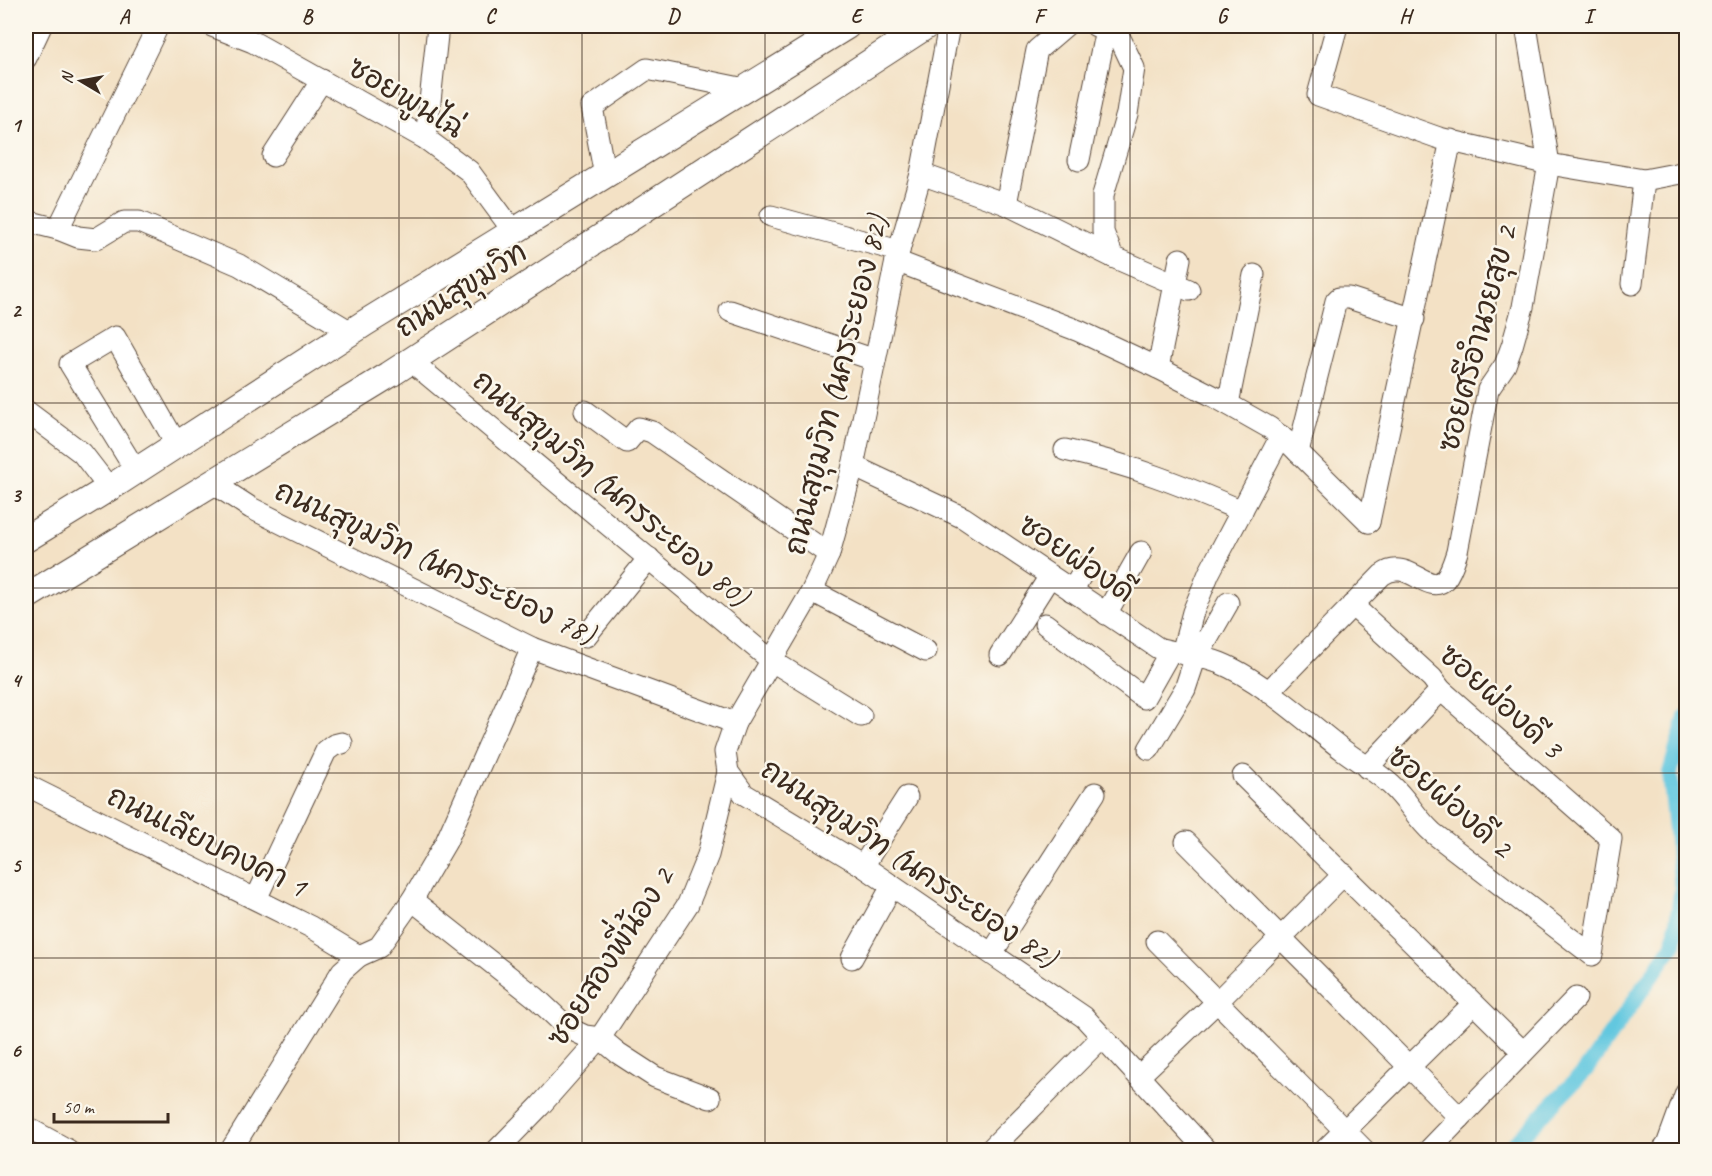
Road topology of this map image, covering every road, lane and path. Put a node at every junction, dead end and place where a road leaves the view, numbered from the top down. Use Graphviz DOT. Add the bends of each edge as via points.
graph roads {
  1 [pos="41,26"];
  2 [pos="158,26"];
  3 [pos="212,26"];
  4 [pos="438,26"];
  5 [pos="847,26"];
  6 [pos="926,26"];
  7 [pos="949,26"];
  8 [pos="1065,26"];
  9 [pos="1337,26"];
  10 [pos="1526,26"];
  11 [pos="1101,27"];
  12 [pos="26,58"];
  13 [pos="322,80"];
  14 [pos="745,89"];
  15 [pos="426,139"];
  16 [pos="1451,140"];
  17 [pos="273,156"];
  18 [pos="1079,160"];
  19 [pos="1549,164"];
  20 [pos="1686,172"];
  21 [pos="921,174"];
  22 [pos="605,176"];
  23 [pos="1644,180"];
  24 [pos="1006,204"];
  25 [pos="771,216"];
  26 [pos="26,221"];
  27 [pos="58,229"];
  28 [pos="514,232"];
  29 [pos="898,256"];
  30 [pos="1113,257"];
  31 [pos="1180,259"];
  32 [pos="1254,274"];
  33 [pos="1632,284"];
  34 [pos="1182,287"];
  35 [pos="730,311"];
  36 [pos="1414,319"];
  37 [pos="351,332"];
  38 [pos="875,360"];
  39 [pos="411,361"];
  40 [pos="1158,368"];
  41 [pos="1228,404"];
  42 [pos="26,411"];
  43 [pos="585,411"];
  44 [pos="1281,436"];
  45 [pos="177,445"];
  46 [pos="1065,450"];
  47 [pos="1298,452"];
  48 [pos="853,465"];
  49 [pos="136,471"];
  50 [pos="214,484"];
  51 [pos="109,488"];
  52 [pos="1242,511"];
  53 [pos="26,539"];
  54 [pos="1141,552"];
  55 [pos="829,554"];
  56 [pos="649,558"];
  57 [pos="1086,567"];
  58 [pos="1050,576"];
  59 [pos="812,591"];
  60 [pos="1071,591"];
  61 [pos="26,597"];
  62 [pos="1228,603"];
  63 [pos="1352,605"];
  64 [pos="1106,614"];
  65 [pos="1046,624"];
  66 [pos="586,636"];
  67 [pos="532,648"];
  68 [pos="1184,650"];
  69 [pos="926,651"];
  70 [pos="1000,655"];
  71 [pos="772,661"];
  72 [pos="1441,690"];
  73 [pos="1268,692"];
  74 [pos="861,716"];
  75 [pos="735,723"];
  76 [pos="342,743"];
  77 [pos="1149,749"];
  78 [pos="1367,768"];
  79 [pos="728,772"];
  80 [pos="1243,776"];
  81 [pos="26,785"];
  82 [pos="1095,793"];
  83 [pos="907,797"];
  84 [pos="1186,842"];
  85 [pos="863,866"];
  86 [pos="1344,874"];
  87 [pos="891,886"];
  88 [pos="256,899"];
  89 [pos="412,900"];
  90 [pos="1281,938"];
  91 [pos="1157,940"];
  92 [pos="992,953"];
  93 [pos="1592,955"];
  94 [pos="359,956"];
  95 [pos="852,958"];
  96 [pos="1576,998"];
  97 [pos="1217,1002"];
  98 [pos="1473,1004"];
  99 [pos="1102,1037"];
  100 [pos="600,1038"];
  101 [pos="1523,1053"];
  102 [pos="1408,1068"];
  103 [pos="1138,1076"];
  104 [pos="1686,1093"];
  105 [pos="710,1098"];
  106 [pos="1460,1118"];
  107 [pos="26,1127"];
  108 [pos="1346,1132"];
  109 [pos="233,1149"];
  110 [pos="1668,1149"];
  111 [pos="68,1150"];
  112 [pos="497,1150"];
  113 [pos="990,1150"];
  114 [pos="1206,1150"];
  115 [pos="1325,1150"];
  116 [pos="1364,1150"];
  117 [pos="1429,1150"];
  1 -- 12 [label="street"];
  2 -- 27 [label="street"];
  3 -- 13 [label="street, ซอยพูนไฉ่" via="254,42"];
  4 -- 15 [label="street"];
  5 -- 14 [label="main road, ถนนสุขุมวิท"];
  6 -- 39 [label="main road, ถนนสุขุมวิท"];
  7 -- 21 [label="street, ถนนสุขุมวิท (นครระยอง 82)"];
  8 -- 24 [label="street" via="1037,50"];
  9 -- 16 [label="street" via="1318,95"];
  10 -- 19 [label="street, ซอยศรีอำนวยสุข 2"];
  11 -- 18 [label="street"];
  11 -- 30 [label="street" via="1118,34 1134,68 1127,114 1103,195 1103,232"];
  13 -- 15 [label="street, ซอยพูนไฉ่"];
  13 -- 17 [label="street"];
  14 -- 22 [label="main road, ถนนสุขุมวิท"];
  14 -- 22 [label="street" via="647,69 592,107"];
  15 -- 28 [label="street, ซอยพูนไฉ่" via="469,171"];
  16 -- 19 [label="street"];
  16 -- 36 [label="street"];
  19 -- 23 [label="street"];
  19 -- 63 [label="street, ซอยศรีอำนวยสุข 2" via="1523,307 1509,358 1488,390 1451,568 1444,580 1434,583 1404,570 1391,569"];
  20 -- 23 [label="street"];
  21 -- 24 [label="street"];
  21 -- 29 [label="street, ถนนสุขุมวิท (นครระยอง 82)"];
  22 -- 28 [label="main road, ถนนสุขุมวิท"];
  23 -- 33 [label="street"];
  24 -- 30 [label="street"];
  25 -- 29 [label="street"];
  26 -- 27 [label="street"];
  27 -- 37 [label="street" via="78,237 96,238 124,222 138,222 239,265"];
  28 -- 37 [label="main road, ถนนสุขุมวิท"];
  29 -- 38 [label="street, ถนนสุขุมวิท (นครระยอง 82)"];
  29 -- 40 [label="street"];
  30 -- 34 [label="street"];
  31 -- 34 [label="street"];
  32 -- 41 [label="street"];
  34 -- 40 [label="street"];
  35 -- 38 [label="street"];
  36 -- 47 [label="street" via="1349,298 1336,301"];
  36 -- 47 [label="street" via="1369,522"];
  37 -- 45 [label="main road, ถนนสุขุมวิท"];
  38 -- 48 [label="street, ถนนสุขุมวิท (นครระยอง 82)"];
  39 -- 50 [label="main road, ถนนสุขุมวิท"];
  39 -- 56 [label="street, ถนนสุขุมวิท (นครระยอง 80)"];
  40 -- 41 [label="street"];
  41 -- 44 [label="street"];
  42 -- 51 [label="street" via="82,453"];
  43 -- 55 [label="street" via="627,442 639,428 652,432"];
  44 -- 47 [label="street"];
  44 -- 52 [label="street"];
  45 -- 49 [label="main road, ถนนสุขุมวิท"];
  45 -- 49 [label="street" via="115,337 70,364"];
  46 -- 52 [label="street" via="1170,480"];
  48 -- 55 [label="street, ถนนสุขุมวิท (นครระยอง 82)"];
  48 -- 58 [label="street, ซอยผ่องดี" via="964,518"];
  49 -- 51 [label="main road, ถนนสุขุมวิท"];
  50 -- 61 [label="main road, ถนนสุขุมวิท"];
  50 -- 67 [label="street, ถนนสุขุมวิท (นครระยอง 78)" via="251,508"];
  51 -- 53 [label="main road, ถนนสุขุมวิท"];
  52 -- 68 [label="street" via="1200,592"];
  54 -- 64 [label="street"];
  55 -- 59 [label="street, ถนนสุขุมวิท (นครระยอง 82)"];
  56 -- 66 [label="street"];
  56 -- 71 [label="street, ถนนสุขุมวิท (นครระยอง 80)"];
  57 -- 60 [label="street"];
  58 -- 60 [label="street, ซอยผ่องดี"];
  58 -- 70 [label="street"];
  59 -- 69 [label="street"];
  59 -- 71 [label="street, ถนนสุขุมวิท (นครระยอง 82)"];
  60 -- 64 [label="street, ซอยผ่องดี"];
  62 -- 68 [label="street" via="1206,643"];
  63 -- 72 [label="street, ซอยผ่องดี 3"];
  63 -- 73 [label="street, ซอยศรีอำนวยสุข 2"];
  64 -- 68 [label="street, ซอยผ่องดี" via="1158,648"];
  65 -- 68 [label="street" via="1144,698"];
  67 -- 75 [label="street, ถนนสุขุมวิท (นครระยอง 78)"];
  67 -- 89 [label="street" via="446,842"];
  68 -- 73 [label="street, ซอยผ่องดี" via="1221,664"];
  68 -- 77 [label="street" via="1185,689"];
  71 -- 74 [label="street, ถนนสุขุมวิท (นครระยอง 80)"];
  71 -- 75 [label="street, ถนนสุขุมวิท (นครระยอง 82)"];
  72 -- 78 [label="street"];
  72 -- 93 [label="street, ซอยผ่องดี 3" via="1611,839"];
  73 -- 78 [label="street, ซอยผ่องดี 2"];
  75 -- 79 [label="street, ถนนสุขุมวิท (นครระยอง 82)" via="725,752"];
  76 -- 88 [label="street" via="326,752"];
  78 -- 93 [label="street, ซอยผ่องดี 2" via="1394,787 1418,820 1433,833"];
  79 -- 85 [label="street, ถนนสุขุมวิท (นครระยอง 82)" via="744,794"];
  79 -- 100 [label="street, ซอยสองพี่น้อง 2" via="696,887"];
  80 -- 86 [label="street"];
  81 -- 88 [label="street, ถนนเลียบคงคา 1"];
  82 -- 92 [label="street"];
  83 -- 85 [label="street"];
  84 -- 90 [label="street"];
  85 -- 87 [label="street, ถนนสุขุมวิท (นครระยอง 82)"];
  86 -- 90 [label="street"];
  86 -- 98 [label="street"];
  87 -- 92 [label="street, ถนนสุขุมวิท (นครระยอง 82)"];
  87 -- 95 [label="street"];
  88 -- 94 [label="street, ถนนเลียบคงคา 1"];
  89 -- 94 [label="street" via="379,947"];
  89 -- 100 [label="street" via="535,997 568,1028"];
  90 -- 97 [label="street"];
  90 -- 102 [label="street"];
  91 -- 97 [label="street"];
  92 -- 99 [label="street, ถนนสุขุมวิท (นครระยอง 82)" via="1084,1017"];
  94 -- 109 [label="street" via="335,981"];
  96 -- 101 [label="street"];
  97 -- 103 [label="street"];
  97 -- 108 [label="street"];
  98 -- 101 [label="street"];
  98 -- 102 [label="street"];
  99 -- 103 [label="street, ถนนสุขุมวิท (นครระยอง 82)"];
  99 -- 113 [label="street"];
  100 -- 105 [label="street" via="655,1077"];
  100 -- 112 [label="street, ซอยสองพี่น้อง 2"];
  101 -- 106 [label="street"];
  102 -- 106 [label="street"];
  102 -- 108 [label="street"];
  103 -- 114 [label="street, ถนนสุขุมวิท (นครระยอง 82)"];
  104 -- 110 [label="street"];
  106 -- 117 [label="street"];
  107 -- 111 [label="street"];
  108 -- 115 [label="street"];
  108 -- 116 [label="street"];
}
